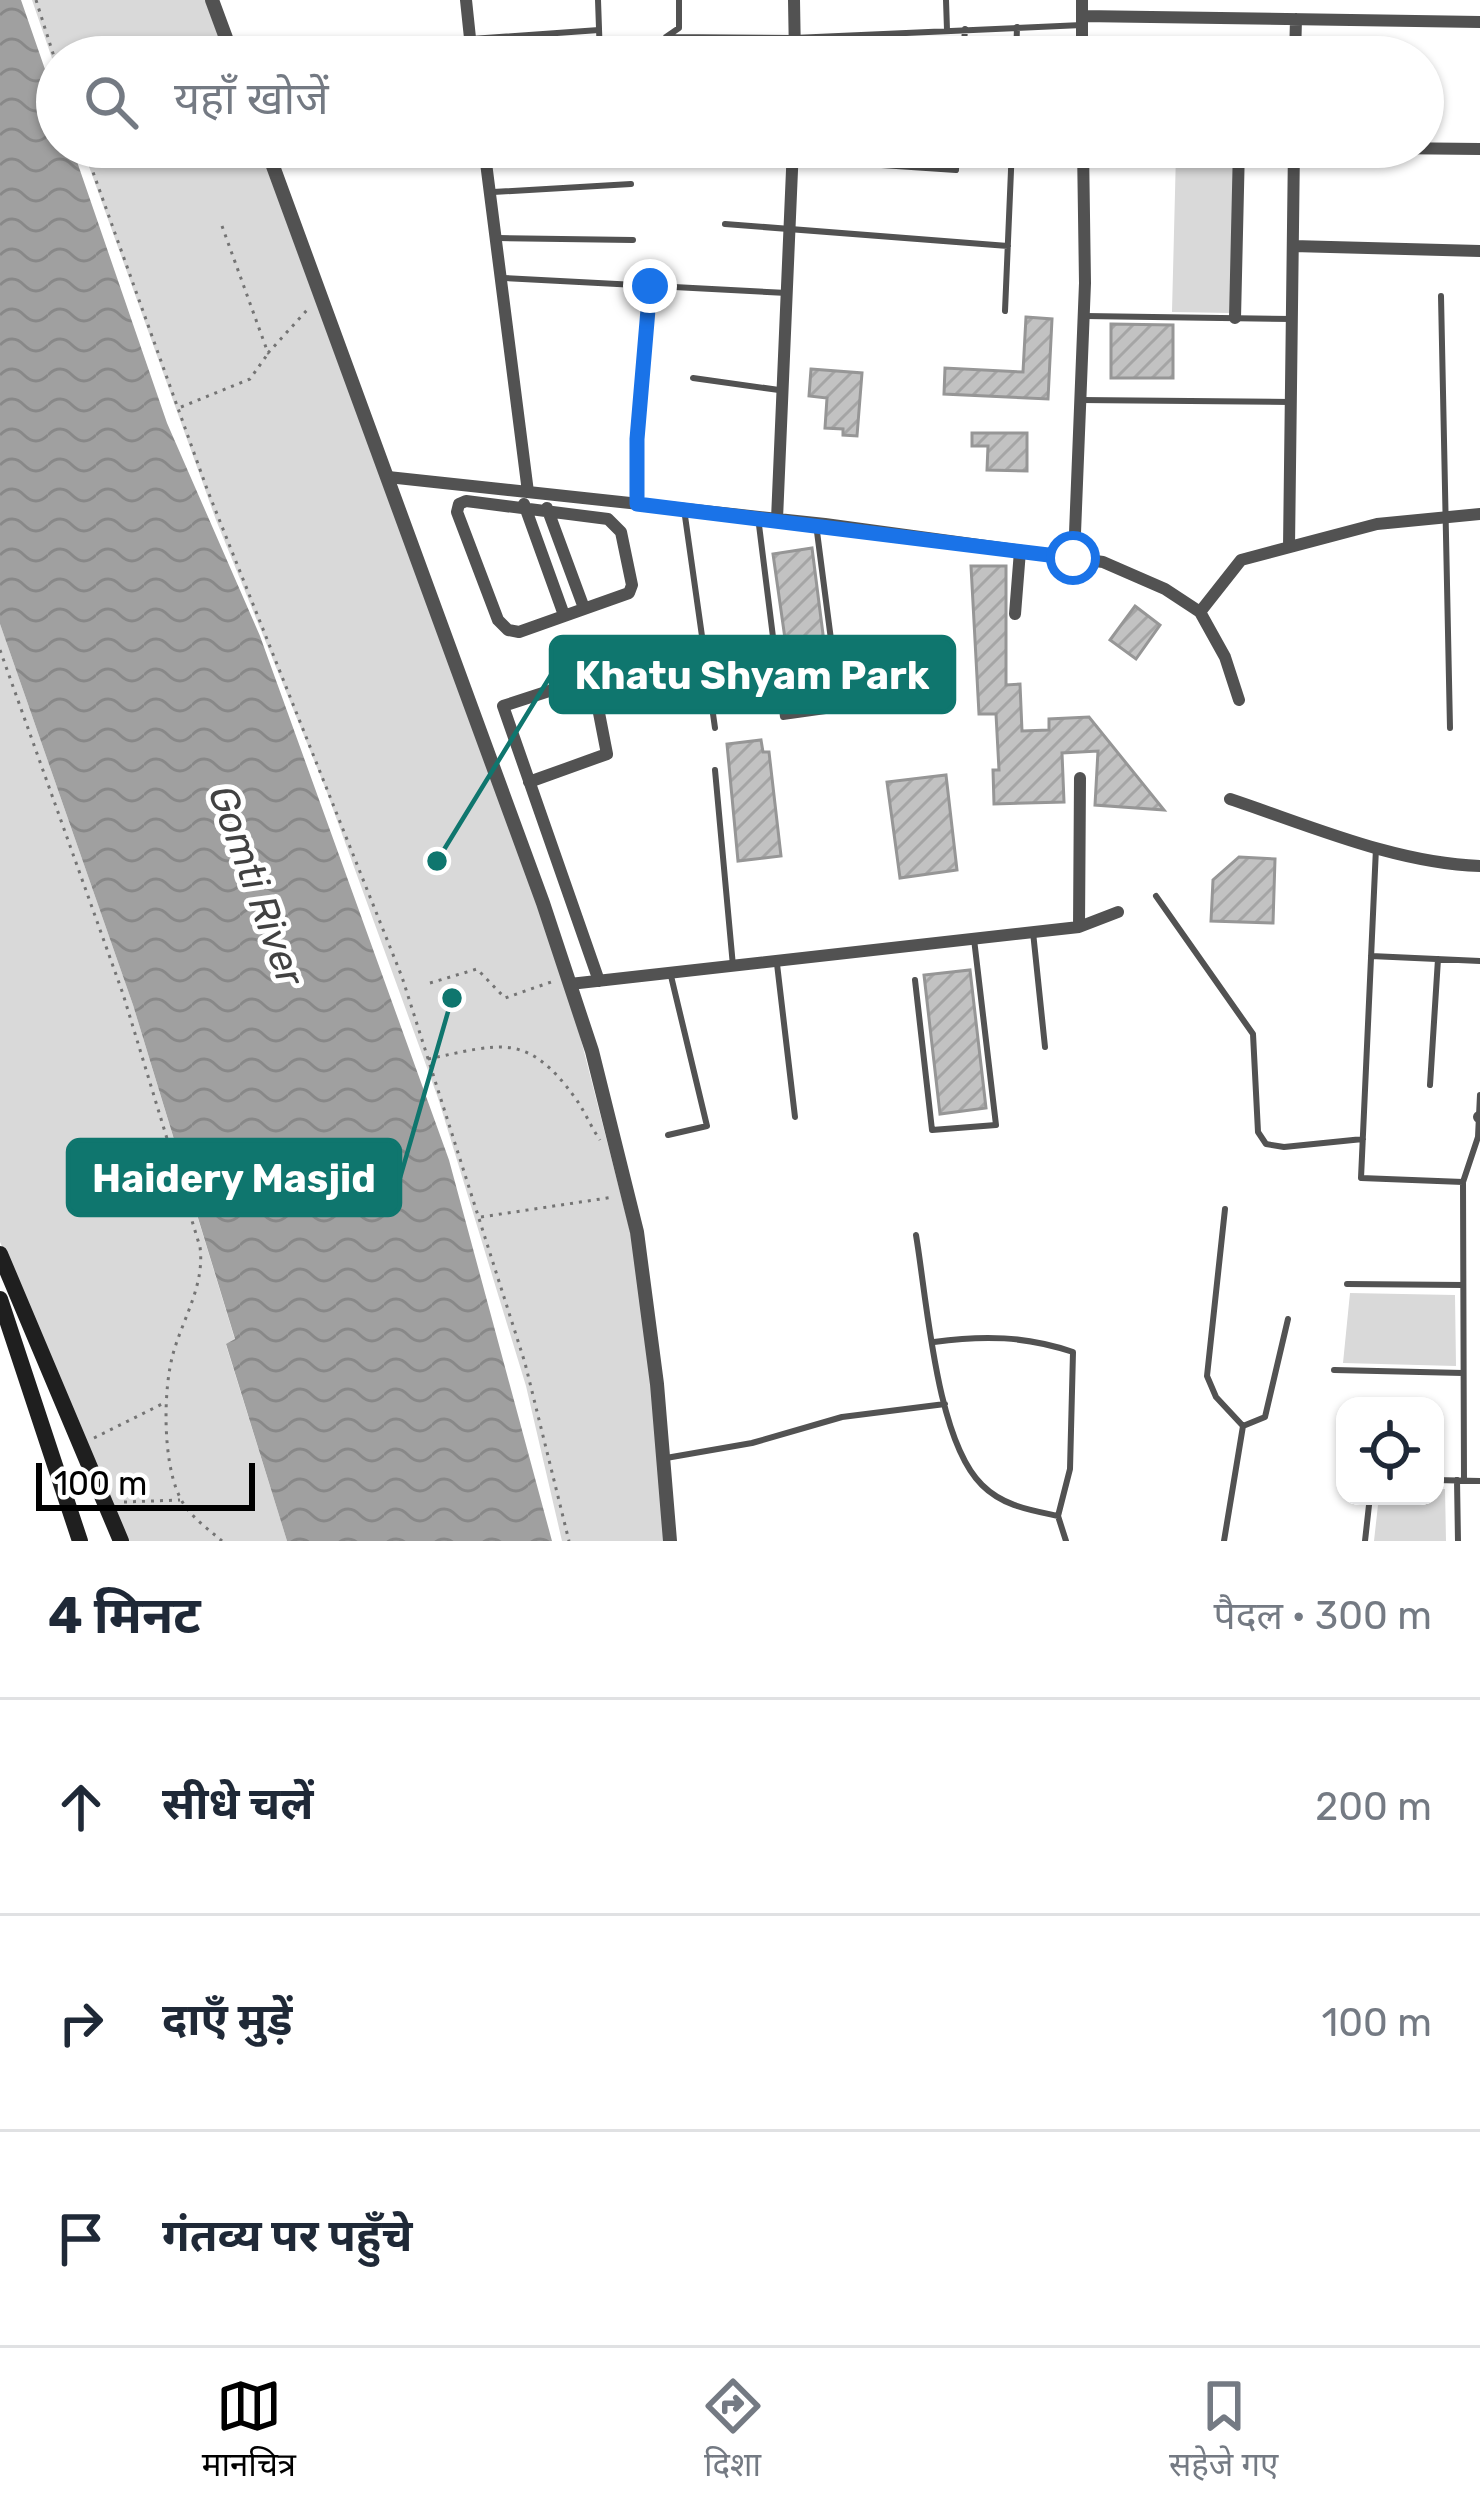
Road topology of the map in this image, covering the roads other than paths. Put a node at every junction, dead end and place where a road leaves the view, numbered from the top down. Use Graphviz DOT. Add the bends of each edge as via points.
graph roads {
  1 [pos="212,0"];
  2 [pos="466,0"];
  3 [pos="598,0"];
  4 [pos="679,0"];
  5 [pos="794,0"];
  6 [pos="946,0"];
  7 [pos="1082,0"];
  8 [pos="1082,20"];
  9 [pos="1296,20"];
  10 [pos="1480,22"];
  11 [pos="1017,27"];
  12 [pos="965,29"];
  13 [pos="599,30"];
  14 [pos="947,30"];
  15 [pos="225,36"];
  16 [pos="470,36"];
  17 [pos="513,36"];
  18 [pos="599,36"];
  19 [pos="667,36"];
  20 [pos="794,36"];
  21 [pos="832,36"];
  22 [pos="964,36"];
  23 [pos="1017,36"];
  24 [pos="1082,36"];
  25 [pos="1296,36"];
  26 [pos="1444,149"];
  27 [pos="1480,149"];
  28 [pos="274,168"];
  29 [pos="486,168"];
  30 [pos="791,168"];
  31 [pos="1011,168"];
  32 [pos="1083,168"];
  33 [pos="1239,168"];
  34 [pos="1293,168"];
  35 [pos="631,184"];
  36 [pos="489,192"];
  37 [pos="725,224"];
  38 [pos="789,226"];
  39 [pos="495,238"];
  40 [pos="633,240"];
  41 [pos="1293,246"];
  42 [pos="1008,247"];
  43 [pos="1480,251"];
  44 [pos="500,278"];
  45 [pos="650,286"];
  46 [pos="787,293"];
  47 [pos="1441,296"];
  48 [pos="1005,311"];
  49 [pos="1084,316"];
  50 [pos="1235,318"];
  51 [pos="1292,319"];
  52 [pos="693,378"];
  53 [pos="783,391"];
  54 [pos="1080,400"];
  55 [pos="1291,402"];
  56 [pos="388,477"];
  57 [pos="529,492"];
  58 [pos="637,504"];
  59 [pos="526,508"];
  60 [pos="684,509"];
  61 [pos="548,512"];
  62 [pos="1443,514"];
  63 [pos="1480,514"];
  64 [pos="758,517"];
  65 [pos="777,519"];
  66 [pos="816,523"];
  67 [pos="1289,547"];
  68 [pos="1020,551"];
  69 [pos="1073,558"];
  70 [pos="584,608"];
  71 [pos="1200,612"];
  72 [pos="1015,614"];
  73 [pos="564,615"];
  74 [pos="1239,700"];
  75 [pos="715,728"];
  76 [pos="1450,728"];
  77 [pos="716,770"];
  78 [pos="1080,778"];
  79 [pos="530,782"];
  80 [pos="1230,799"];
  81 [pos="1376,848"];
  82 [pos="1480,866"];
  83 [pos="1156,896"];
  84 [pos="1118,912"];
  85 [pos="1078,927"];
  86 [pos="1033,932"];
  87 [pos="974,939"];
  88 [pos="1371,956"];
  89 [pos="1438,959"];
  90 [pos="776,961"];
  91 [pos="1480,961"];
  92 [pos="733,966"];
  93 [pos="670,973"];
  94 [pos="568,980"];
  95 [pos="916,980"];
  96 [pos="599,981"];
  97 [pos="1045,1047"];
  98 [pos="1430,1085"];
  99 [pos="1480,1095"];
  100 [pos="795,1117"];
  101 [pos="1479,1117"];
  102 [pos="668,1135"];
  103 [pos="1363,1139"];
  104 [pos="1463,1182"];
  105 [pos="1225,1209"];
  106 [pos="916,1235"];
  107 [pos="0,1254"];
  108 [pos="1347,1284"];
  109 [pos="1463,1285"];
  110 [pos="0,1299"];
  111 [pos="1288,1319"];
  112 [pos="934,1342"];
  113 [pos="1334,1370"];
  114 [pos="1464,1373"];
  115 [pos="945,1404"];
  116 [pos="1243,1426"];
  117 [pos="664,1459"];
  118 [pos="1444,1480"];
  119 [pos="1461,1480"];
  120 [pos="1480,1480"];
  121 [pos="1369,1505"];
  122 [pos="1058,1516"];
  123 [pos="80,1541"];
  124 [pos="121,1541"];
  125 [pos="670,1541"];
  126 [pos="1066,1541"];
  127 [pos="1224,1541"];
  128 [pos="1365,1541"];
  129 [pos="1458,1541"];
  1 -- 15 [label="street"];
  2 -- 16 [label="street"];
  3 -- 13 [label="lane"];
  4 -- 19 [label="lane" via="679,28"];
  5 -- 20 [label="street"];
  6 -- 14 [label="lane"];
  7 -- 8 [label="street"];
  8 -- 9 [label="street"];
  8 -- 11 [label="lane"];
  8 -- 24 [label="street"];
  9 -- 10 [label="street"];
  9 -- 25 [label="street"];
  11 -- 12 [label="lane"];
  11 -- 23 [label="lane"];
  12 -- 14 [label="lane"];
  12 -- 22 [label="lane"];
  13 -- 17 [label="lane"];
  13 -- 18 [label="lane"];
  14 -- 21 [label="lane"];
  26 -- 27 [label="street"];
  28 -- 56 [label="street"];
  29 -- 36 [label="street"];
  30 -- 38 [label="street"];
  31 -- 42 [label="lane"];
  32 -- 49 [label="street"];
  33 -- 50 [label="street"];
  34 -- 41 [label="street"];
  35 -- 36 [label="lane"];
  36 -- 39 [label="street"];
  37 -- 38 [label="lane"];
  38 -- 42 [label="lane"];
  38 -- 46 [label="street"];
  39 -- 40 [label="lane"];
  39 -- 44 [label="street"];
  41 -- 43 [label="street"];
  41 -- 51 [label="street"];
  42 -- 48 [label="lane"];
  44 -- 45 [label="lane"];
  44 -- 57 [label="street"];
  45 -- 46 [label="lane"];
  45 -- 58 [label="lane"];
  46 -- 53 [label="street"];
  47 -- 62 [label="lane"];
  49 -- 50 [label="lane"];
  49 -- 54 [label="street"];
  50 -- 51 [label="lane"];
  51 -- 55 [label="street"];
  52 -- 53 [label="lane"];
  53 -- 65 [label="street"];
  54 -- 55 [label="lane"];
  54 -- 69 [label="street"];
  55 -- 67 [label="street"];
  56 -- 57 [label="street"];
  56 -- 94 [label="street"];
  57 -- 58 [label="street"];
  57 -- 59 [label="street"];
  57 -- 61 [label="street"];
  58 -- 60 [label="street"];
  59 -- 61 [label="street"];
  59 -- 73 [label="street"];
  59 -- 73 [label="street" via="466,501 458,512 508,630"];
  60 -- 64 [label="street"];
  60 -- 75 [label="lane"];
  61 -- 70 [label="street"];
  61 -- 70 [label="street" via="608,519 621,532 629,592"];
  62 -- 63 [label="street"];
  62 -- 67 [label="street"];
  62 -- 76 [label="lane"];
  64 -- 65 [label="street"];
  64 -- 66 [label="lane" via="783,717 840,709"];
  65 -- 66 [label="street"];
  66 -- 68 [label="street"];
  67 -- 71 [label="street" via="1241,560"];
  68 -- 69 [label="street"];
  68 -- 72 [label="street"];
  69 -- 71 [label="street" via="1103,562"];
  70 -- 73 [label="street"];
  71 -- 74 [label="street"];
  77 -- 92 [label="lane"];
  78 -- 85 [label="street"];
  79 -- 79 [label="street" via="503,706 592,677 607,754"];
  79 -- 96 [label="street"];
  80 -- 81 [label="street"];
  81 -- 82 [label="street"];
  81 -- 88 [label="lane"];
  83 -- 103 [label="lane" via="1253,1034 1258,1132 1266,1144"];
  84 -- 85 [label="street"];
  85 -- 86 [label="street"];
  86 -- 87 [label="street"];
  86 -- 97 [label="lane"];
  87 -- 90 [label="street"];
  87 -- 95 [label="lane" via="996,1125 932,1130"];
  88 -- 89 [label="lane"];
  88 -- 103 [label="lane"];
  89 -- 91 [label="lane"];
  89 -- 98 [label="lane"];
  90 -- 92 [label="street"];
  90 -- 100 [label="lane"];
  92 -- 93 [label="street"];
  93 -- 96 [label="street"];
  93 -- 102 [label="lane" via="707,1126"];
  94 -- 96 [label="street"];
  94 -- 117 [label="street" via="627,1195"];
  99 -- 101 [label="lane"];
  101 -- 104 [label="lane"];
  103 -- 104 [label="lane" via="1361,1178"];
  104 -- 109 [label="lane"];
  105 -- 116 [label="lane" via="1207,1376"];
  106 -- 112 [label="lane"];
  107 -- 124 [label="main road"];
  108 -- 109 [label="lane"];
  109 -- 114 [label="lane"];
  110 -- 123 [label="main road"];
  111 -- 116 [label="lane" via="1271,1404 1265,1417"];
  112 -- 115 [label="lane"];
  112 -- 122 [label="lane" via="982,1335 1073,1352 1070,1469"];
  113 -- 114 [label="lane"];
  114 -- 119 [label="lane"];
  115 -- 117 [label="lane" via="842,1417"];
  115 -- 122 [label="lane" via="949,1430 980,1484 1011,1506"];
  116 -- 127 [label="lane"];
  117 -- 125 [label="street"];
  118 -- 119 [label="lane"];
  119 -- 120 [label="lane"];
  119 -- 129 [label="lane"];
  121 -- 128 [label="lane"];
  122 -- 126 [label="lane"];
}
